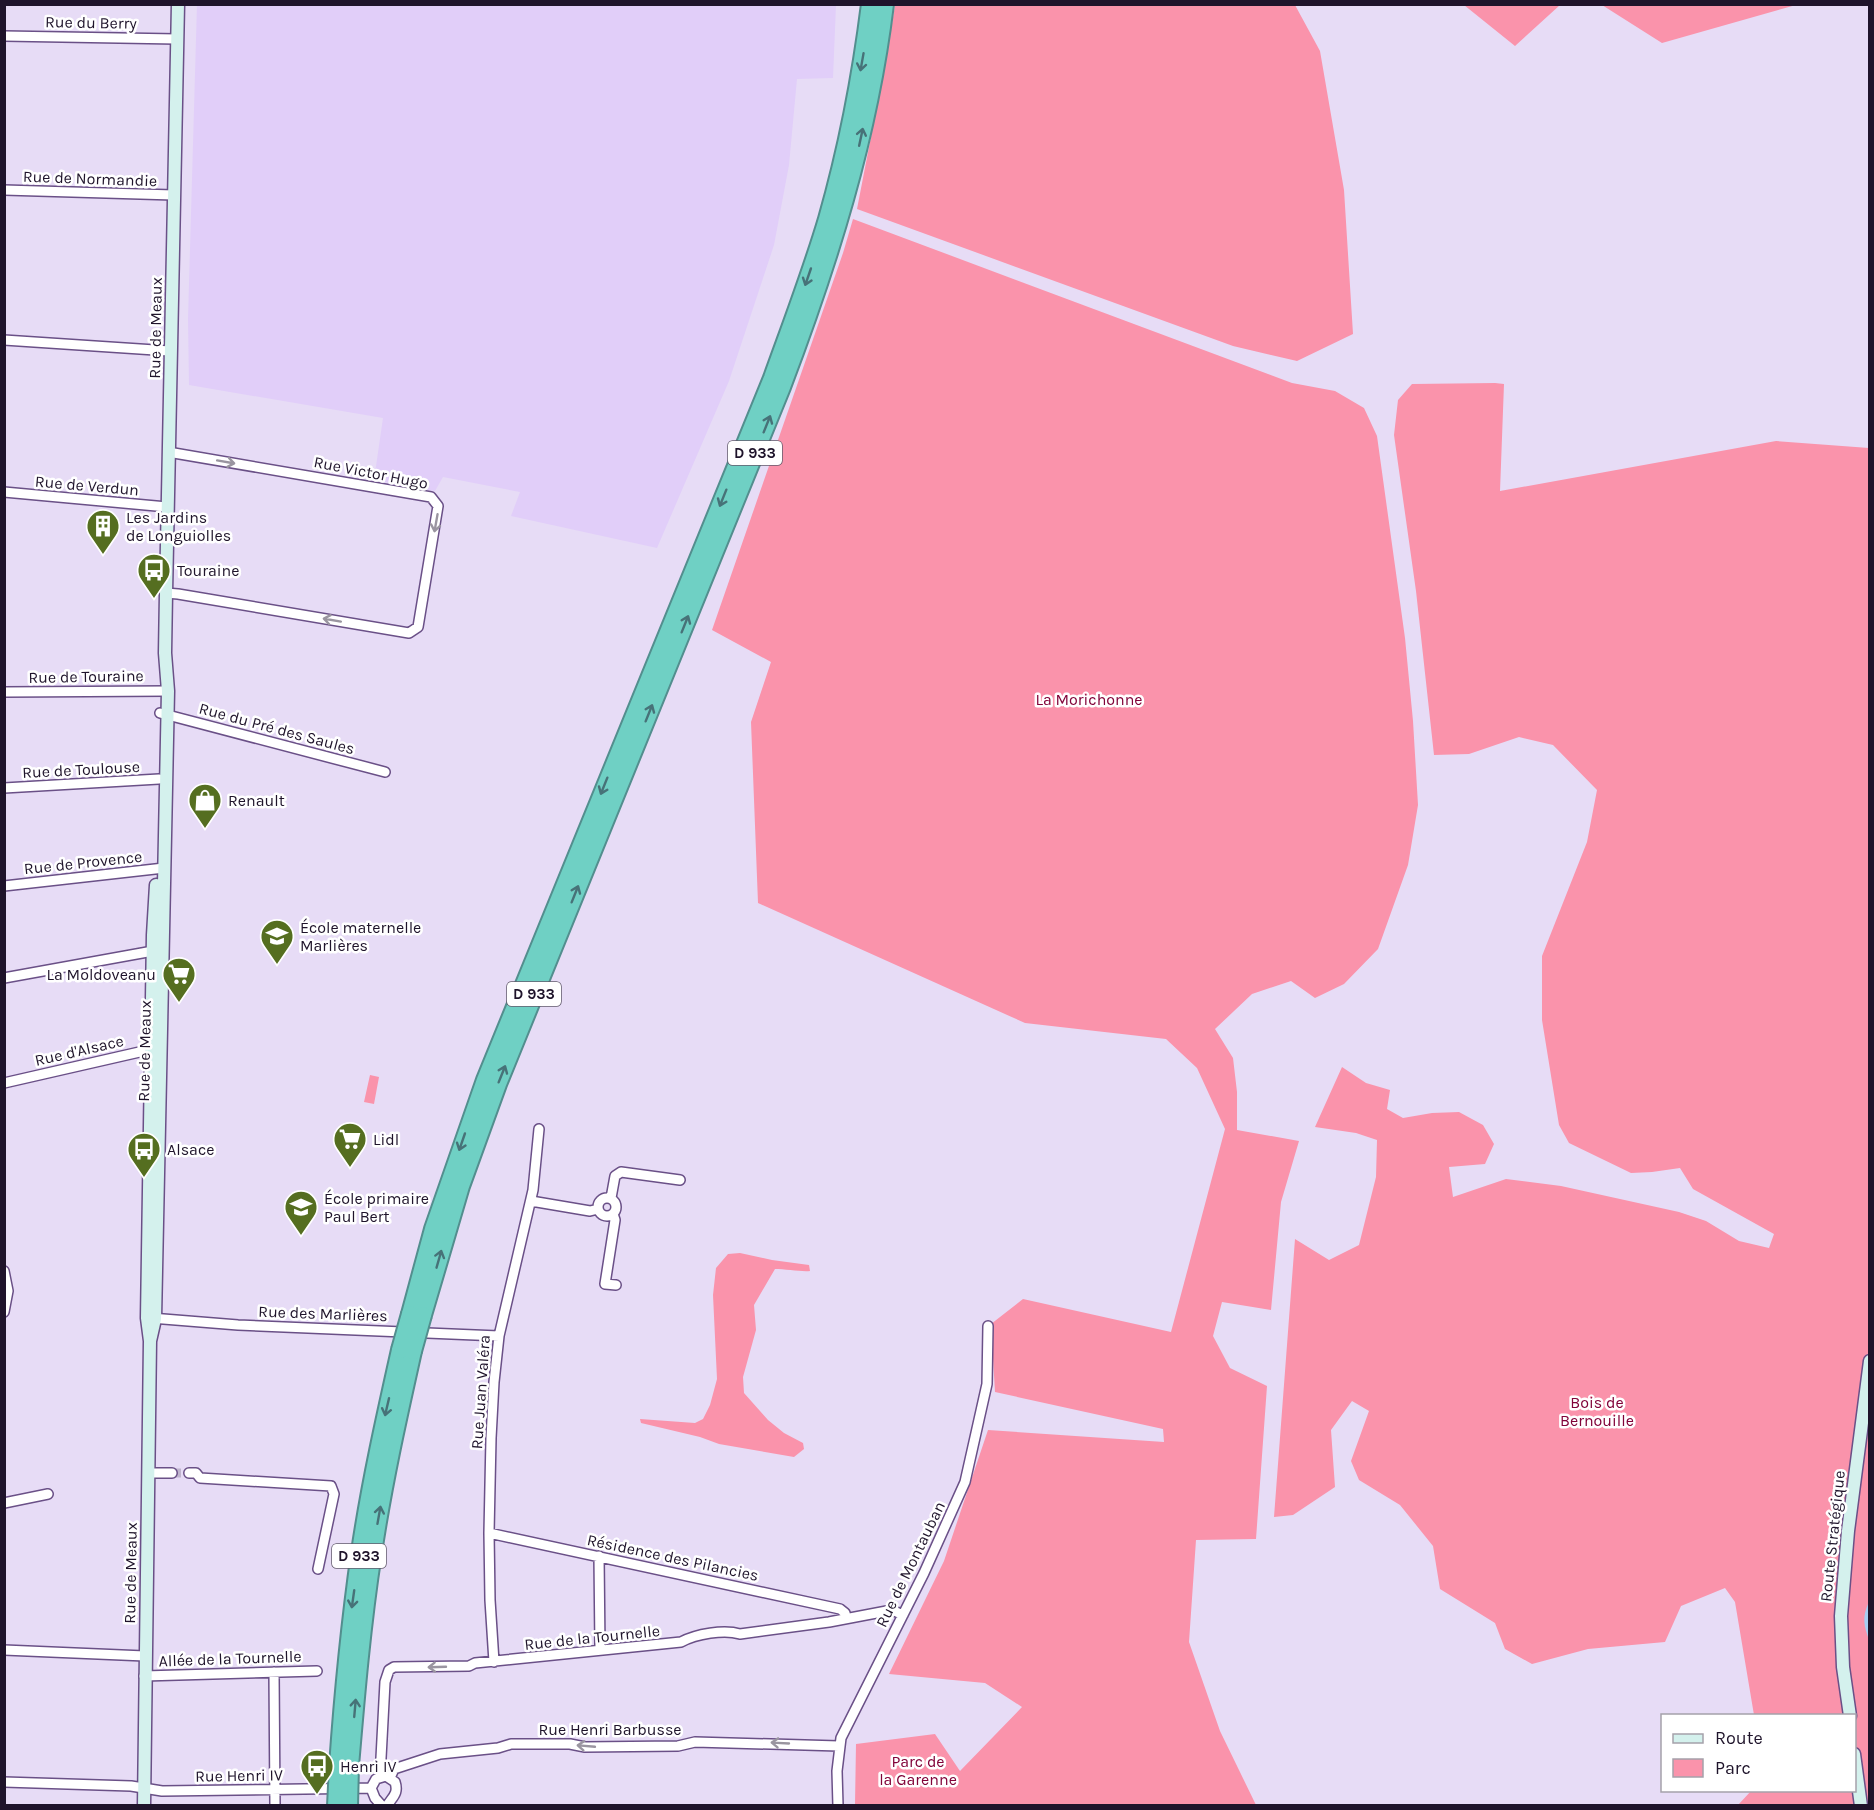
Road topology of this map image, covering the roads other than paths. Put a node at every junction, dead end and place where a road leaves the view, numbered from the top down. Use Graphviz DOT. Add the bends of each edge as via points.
graph roads {
  1 [pos="178,4"];
  2 [pos="870,4"];
  3 [pos="885,4"];
  4 [pos="4,36"];
  5 [pos="177,39"];
  6 [pos="4,190"];
  7 [pos="841,192"];
  8 [pos="174,195"];
  9 [pos="4,340"];
  10 [pos="170,351"];
  11 [pos="168,452"];
  12 [pos="4,492"];
  13 [pos="167,507"];
  14 [pos="166,593"];
  15 [pos="164,690"];
  16 [pos="4,692"];
  17 [pos="164,714"];
  18 [pos="385,772"];
  19 [pos="159,779"];
  20 [pos="4,788"];
  21 [pos="161,868"];
  22 [pos="4,886"];
  23 [pos="153,951"];
  24 [pos="4,978"];
  25 [pos="157,1048"];
  26 [pos="4,1083"];
  27 [pos="151,1086"];
  28 [pos="159,1114"];
  29 [pos="150,1125"];
  30 [pos="538,1129"];
  31 [pos="680,1180"];
  32 [pos="611,1198"];
  33 [pos="531,1201"];
  34 [pos="598,1209"];
  35 [pos="613,1214"];
  36 [pos="4,1271"];
  37 [pos="616,1286"];
  38 [pos="4,1312"];
  39 [pos="151,1318"];
  40 [pos="988,1326"];
  41 [pos="499,1336"];
  42 [pos="1869,1361"];
  43 [pos="148,1473"];
  44 [pos="172,1473"];
  45 [pos="189,1473"];
  46 [pos="48,1494"];
  47 [pos="4,1503"];
  48 [pos="489,1533"];
  49 [pos="599,1556"];
  50 [pos="318,1569"];
  51 [pos="903,1615"];
  52 [pos="846,1618"];
  53 [pos="4,1650"];
  54 [pos="600,1650"];
  55 [pos="145,1656"];
  56 [pos="494,1662"];
  57 [pos="317,1671"];
  58 [pos="274,1672"];
  59 [pos="144,1676"];
  60 [pos="1850,1714"];
  61 [pos="839,1746"];
  62 [pos="344,1766"];
  63 [pos="1856,1769"];
  64 [pos="385,1777"];
  65 [pos="4,1782"];
  66 [pos="144,1788"];
  67 [pos="371,1788"];
  68 [pos="275,1789"];
  69 [pos="384,1804"];
  70 [pos="144,1806"];
  71 [pos="275,1806"];
  72 [pos="336,1806"];
  73 [pos="349,1806"];
  74 [pos="838,1806"];
  75 [pos="1861,1806"];
  1 -- 5 [label="main road, Rue de Meaux"];
  2 -- 7 [label="highway, D 933, one-way"];
  7 -- 3 [label="highway, D 933, one-way" via="873,82"];
  4 -- 5 [label="street, Rue du Berry"];
  5 -- 8 [label="main road, Rue de Meaux"];
  6 -- 8 [label="street, Rue de Normandie"];
  7 -- 62 [label="highway, D 933, bridge" via="805,328 489,1108 416,1314 373,1554"];
  8 -- 10 [label="main road, Rue de Meaux"];
  9 -- 10 [label="street"];
  10 -- 11 [label="main road, Rue de Meaux"];
  11 -- 13 [label="main road, Rue de Meaux"];
  11 -- 14 [label="street, Rue Victor Hugo, one-way" via="431,496 438,506 418,627 409,633"];
  12 -- 13 [label="street, Rue de Verdun"];
  13 -- 14 [label="main road, Rue de Meaux"];
  14 -- 15 [label="main road, Rue de Meaux"];
  15 -- 16 [label="street, Rue de Touraine"];
  15 -- 17 [label="main road, Rue de Meaux"];
  17 -- 18 [label="street, Rue du Pré des Saules"];
  17 -- 19 [label="main road, Rue de Meaux"];
  17 -- 21 [label="main road, Rue de Meaux"];
  19 -- 20 [label="street, Rue de Toulouse"];
  19 -- 21 [label="main road, Rue de Meaux"];
  21 -- 22 [label="street, Rue de Provence"];
  21 -- 23 [label="main road, Rue de Meaux"];
  21 -- 25 [label="main road, Rue de Meaux"];
  23 -- 24 [label="street"];
  23 -- 25 [label="main road, Rue de Meaux"];
  25 -- 26 [label="street, Rue d'Alsace"];
  25 -- 27 [label="main road, Rue de Meaux"];
  25 -- 28 [label="main road, Rue de Meaux"];
  27 -- 28 [label="main road"];
  27 -- 29 [label="main road, Rue de Meaux"];
  28 -- 29 [label="main road"];
  28 -- 39 [label="main road, Rue de Meaux"];
  29 -- 39 [label="main road, Rue de Meaux"];
  30 -- 33 [label="street, Rue Juan Valéra"];
  31 -- 32 [label="street" via="621,1172 615,1176"];
  32 -- 34 [label="street" via="602,1199"];
  32 -- 35 [label="street" via="616,1205"];
  33 -- 34 [label="street"];
  33 -- 41 [label="street, Rue Juan Valéra"];
  34 -- 35 [label="street" via="604,1216"];
  35 -- 37 [label="street" via="605,1284"];
  36 -- 38 [label="street" via="8,1291"];
  39 -- 41 [label="street, Rue des Marlières"];
  39 -- 43 [label="main road, Rue de Meaux"];
  40 -- 51 [label="street, Rue de Montauban" via="987,1384 965,1482"];
  41 -- 48 [label="street, Rue Juan Valéra"];
  42 -- 60 [label="main road, Route Stratégique" via="1840,1616"];
  43 -- 44 [label="street"];
  43 -- 55 [label="main road, Rue de Meaux"];
  45 -- 50 [label="street" via="200,1478 331,1486 334,1494"];
  46 -- 47 [label="street"];
  48 -- 49 [label="street, Résidence des Pilancies"];
  48 -- 56 [label="street, Rue Juan Valéra"];
  49 -- 52 [label="street, Résidence des Pilancies" via="840,1609"];
  49 -- 54 [label="street"];
  51 -- 52 [label="street, Rue de la Tournelle" via="892,1610"];
  51 -- 61 [label="street, Rue de Montauban"];
  52 -- 54 [label="street, Rue de la Tournelle"];
  53 -- 55 [label="street"];
  54 -- 56 [label="street, Rue de la Tournelle"];
  55 -- 59 [label="main road, Rue de Meaux"];
  56 -- 64 [label="street, Rue de la Tournelle, one-way" via="389,1670 381,1740"];
  57 -- 58 [label="street, Allée de la Tournelle"];
  58 -- 59 [label="street, Allée de la Tournelle"];
  58 -- 68 [label="street"];
  59 -- 66 [label="main road, Rue de Meaux"];
  61 -- 64 [label="street, Rue Henri Barbusse, one-way" via="511,1744 440,1754 394,1769"];
  61 -- 74 [label="street, Rue de Montauban"];
  62 -- 72 [label="highway, D 933, bridge"];
  62 -- 73 [label="highway, D 933, bridge"];
  63 -- 75 [label="main road"];
  64 -- 67 [label="street" via="373,1782"];
  64 -- 69 [label="street" via="395,1782 397,1789"];
  65 -- 66 [label="street, Rue Henri IV"];
  66 -- 68 [label="street, Rue Henri IV"];
  66 -- 70 [label="main road, Rue de Meaux"];
  67 -- 68 [label="street, Rue Henri IV"];
  67 -- 69 [label="street" via="375,1798"];
  68 -- 71 [label="street"];
}
